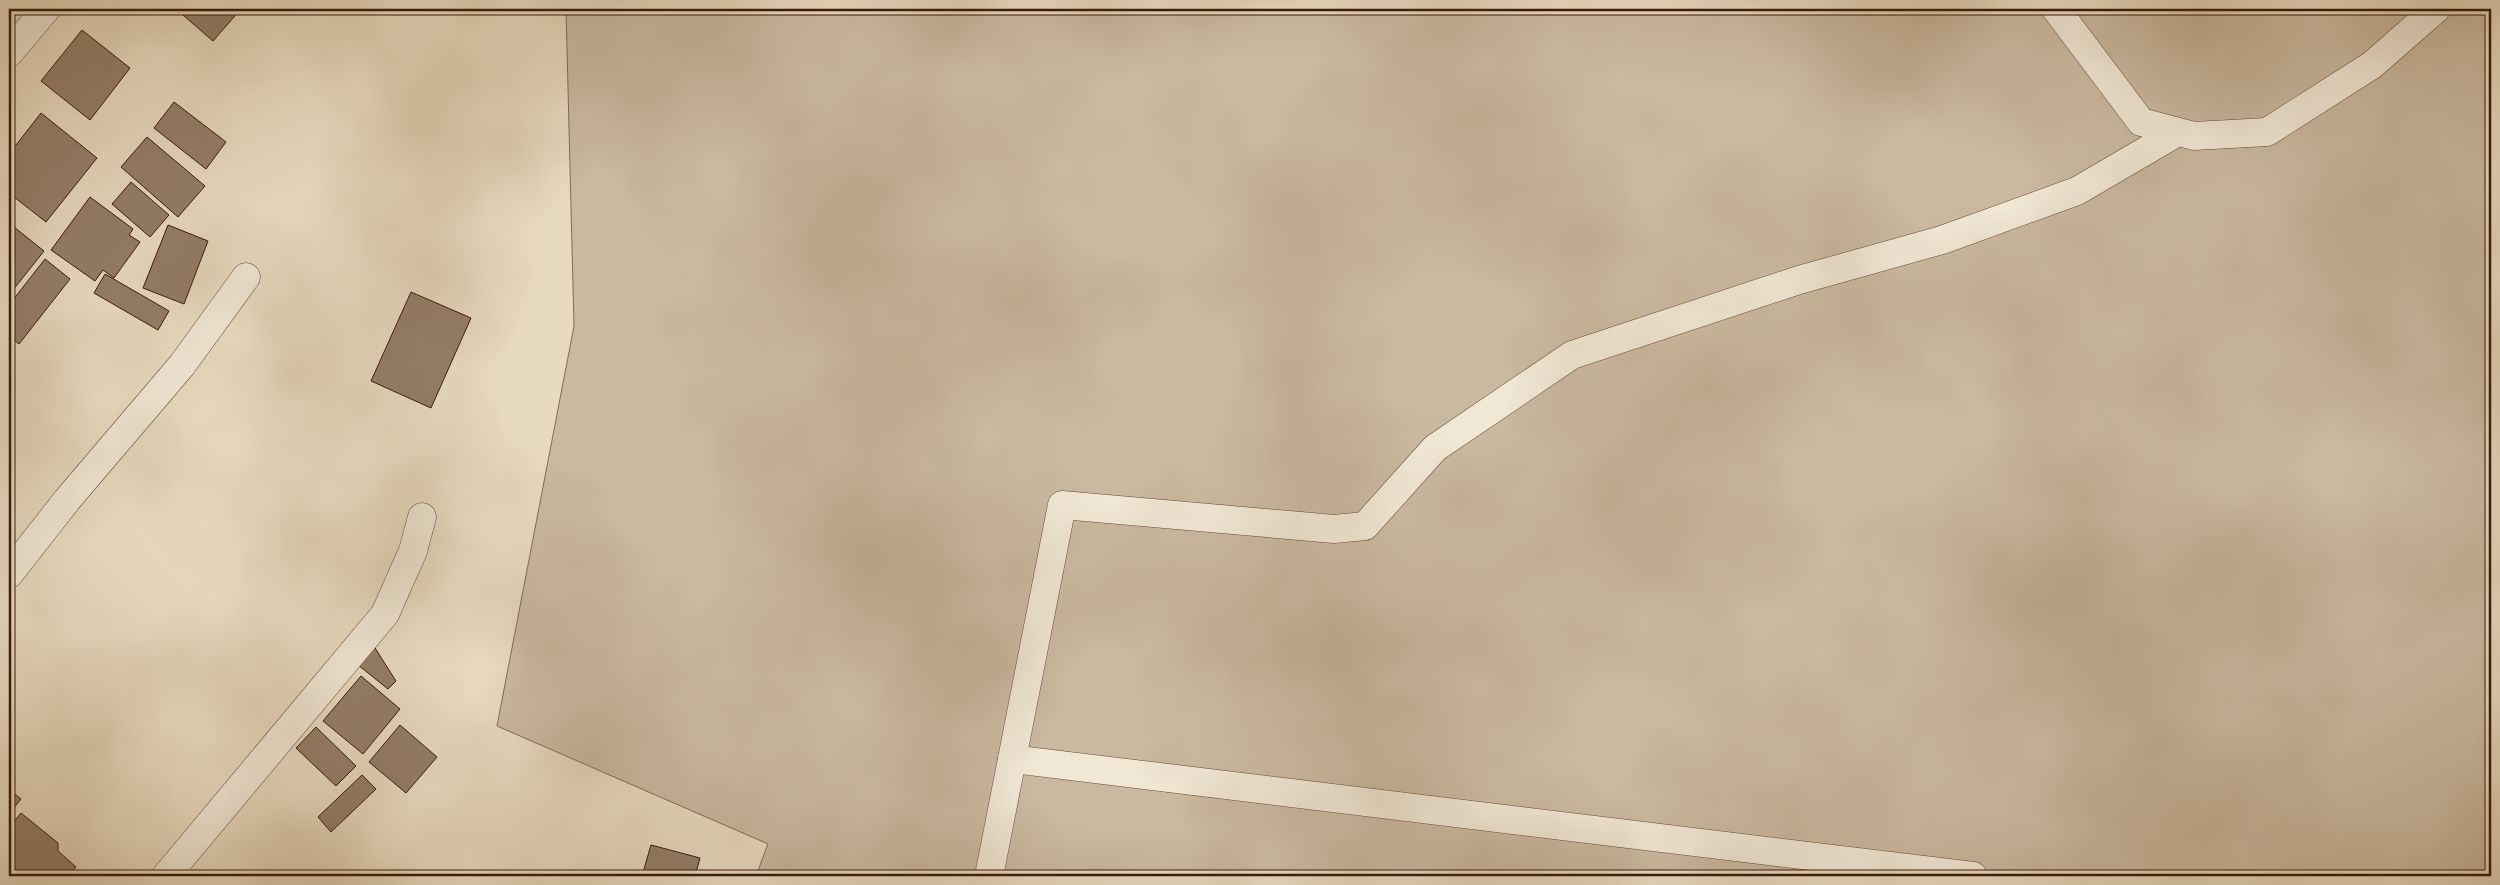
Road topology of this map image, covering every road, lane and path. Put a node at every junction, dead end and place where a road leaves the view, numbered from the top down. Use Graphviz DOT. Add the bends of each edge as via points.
graph roads {
  1 [pos="46,9"];
  2 [pos="2056,9"];
  3 [pos="2436,9"];
  4 [pos="9,53"];
  5 [pos="2178,132"];
  6 [pos="246,277"];
  7 [pos="422,517"];
  8 [pos="9,574"];
  9 [pos="1012,759"];
  10 [pos="166,876"];
  11 [pos="989,876"];
  12 [pos="1973,876"];
  1 -- 4 [label="street"];
  2 -- 5 [label="street" via="2141,122"];
  3 -- 5 [label="street" via="2372,64 2268,132 2194,136"];
  5 -- 9 [label="street" via="2077,191 1942,240 1799,280 1572,355 1435,448 1365,526 1334,529 1062,505"];
  6 -- 8 [label="street" via="182,365 67,500"];
  7 -- 10 [label="street" via="412,551 385,614"];
  9 -- 11 [label="street"];
  9 -- 12 [label="street"];
}
